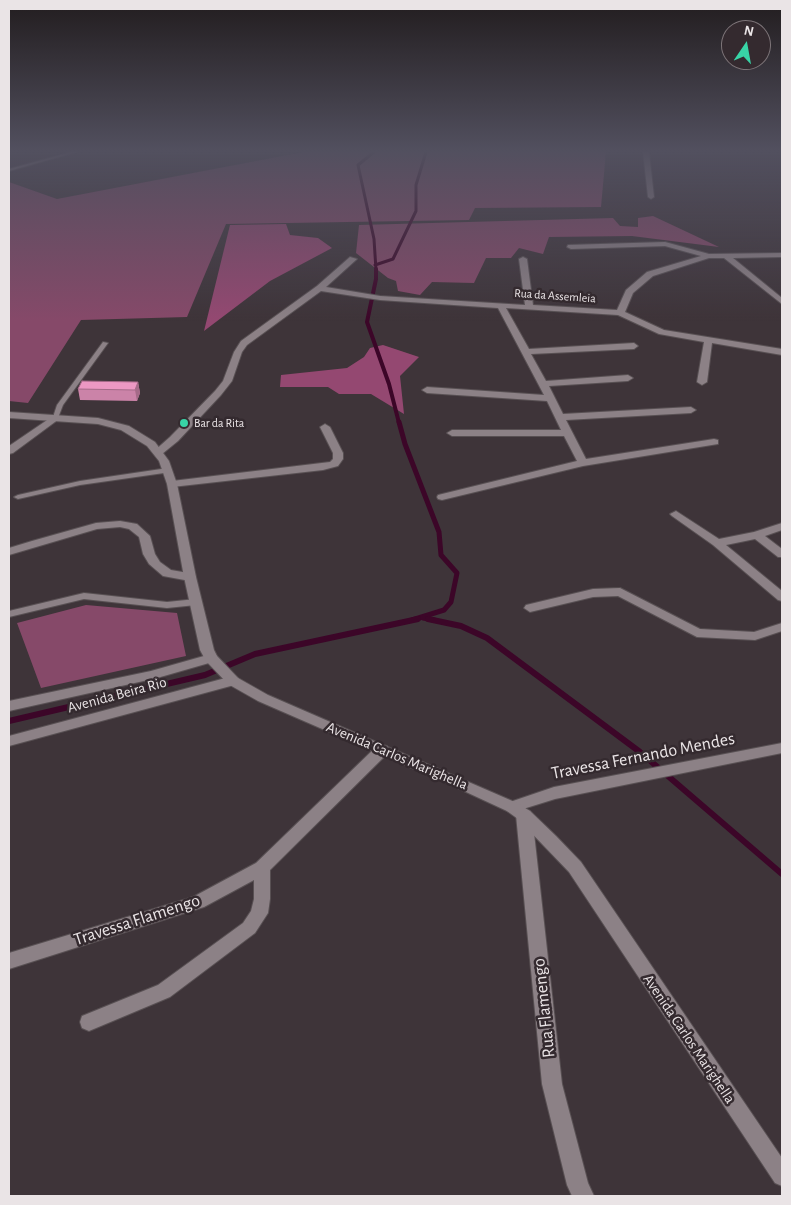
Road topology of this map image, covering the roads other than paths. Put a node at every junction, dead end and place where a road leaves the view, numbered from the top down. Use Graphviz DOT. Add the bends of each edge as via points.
graph roads {
  1 [pos="571,247"];
  2 [pos="782,255"];
  3 [pos="709,256"];
  4 [pos="726,256"];
  5 [pos="353,259"];
  6 [pos="524,259"];
  7 [pos="320,288"];
  8 [pos="782,302"];
  9 [pos="501,306"];
  10 [pos="529,307"];
  11 [pos="620,313"];
  12 [pos="708,341"];
  13 [pos="106,343"];
  14 [pos="634,346"];
  15 [pos="526,352"];
  16 [pos="782,352"];
  17 [pos="628,378"];
  18 [pos="702,382"];
  19 [pos="543,384"];
  20 [pos="427,390"];
  21 [pos="550,398"];
  22 [pos="690,410"];
  23 [pos="9,415"];
  24 [pos="56,417"];
  25 [pos="560,417"];
  26 [pos="325,427"];
  27 [pos="452,432"];
  28 [pos="567,433"];
  29 [pos="714,442"];
  30 [pos="9,451"];
  31 [pos="158,452"];
  32 [pos="583,463"];
  33 [pos="168,470"];
  34 [pos="172,484"];
  35 [pos="18,497"];
  36 [pos="442,497"];
  37 [pos="676,514"];
  38 [pos="782,526"];
  39 [pos="757,535"];
  40 [pos="717,543"];
  41 [pos="9,552"];
  42 [pos="782,554"];
  43 [pos="190,577"];
  44 [pos="782,597"];
  45 [pos="196,602"];
  46 [pos="530,608"];
  47 [pos="9,614"];
  48 [pos="782,627"];
  49 [pos="221,669"];
  50 [pos="9,706"];
  51 [pos="9,741"];
  52 [pos="782,748"];
  53 [pos="382,750"];
  54 [pos="518,811"];
  55 [pos="262,868"];
  56 [pos="9,961"];
  57 [pos="89,1022"];
  58 [pos="782,1176"];
  59 [pos="583,1196"];
  1 -- 3 [label="street" via="665,244"];
  2 -- 4 [label="street"];
  3 -- 4 [label="street"];
  3 -- 11 [label="street" via="650,274 629,292"];
  4 -- 8 [label="street"];
  5 -- 7 [label="street"];
  6 -- 10 [label="street"];
  7 -- 9 [label="street, Rua da Assemleia" via="380,298"];
  7 -- 31 [label="street" via="244,343 218,393"];
  9 -- 10 [label="street, Rua da Assemleia"];
  9 -- 15 [label="street"];
  10 -- 11 [label="street, Rua da Assemleia"];
  11 -- 12 [label="street, Rua da Assemleia" via="662,332"];
  12 -- 16 [label="street, Rua da Assemleia"];
  12 -- 18 [label="street"];
  13 -- 24 [label="lane" via="60,404"];
  14 -- 15 [label="street"];
  15 -- 19 [label="street"];
  17 -- 19 [label="street"];
  19 -- 21 [label="street"];
  20 -- 21 [label="street"];
  21 -- 25 [label="street"];
  22 -- 25 [label="street"];
  23 -- 24 [label="street"];
  24 -- 30 [label="street"];
  24 -- 31 [label="street" via="98,421 125,428 144,438"];
  25 -- 28 [label="street"];
  26 -- 34 [label="street" via="338,453 334,464"];
  27 -- 28 [label="street"];
  28 -- 32 [label="street"];
  29 -- 32 [label="street"];
  31 -- 33 [label="street"];
  32 -- 36 [label="street"];
  33 -- 34 [label="street"];
  33 -- 35 [label="lane" via="80,483"];
  34 -- 43 [label="street"];
  37 -- 40 [label="street"];
  38 -- 39 [label="street"];
  39 -- 40 [label="street"];
  39 -- 42 [label="street"];
  40 -- 44 [label="street"];
  41 -- 43 [label="street" via="96,526 120,524 133,526 144,536 155,564 167,573"];
  43 -- 45 [label="street"];
  45 -- 47 [label="lane" via="167,606 84,596"];
  45 -- 49 [label="street"];
  46 -- 48 [label="street" via="593,593 620,592 697,633 755,636"];
  49 -- 50 [label="street, Avenida Beira Rio" via="152,675"];
  49 -- 51 [label="street, Avenida Beira Rio"];
  49 -- 53 [label="street, Avenida Carlos Marighella" via="263,698"];
  52 -- 54 [label="street, Travessa Fernando Mendes" via="554,793"];
  53 -- 54 [label="street, Avenida Carlos Marighella"];
  53 -- 55 [label="street, Travessa Flamengo"];
  54 -- 58 [label="street, Avenida Carlos Marighella" via="575,867"];
  54 -- 59 [label="street, Rua Flamengo" via="552,1084"];
  55 -- 56 [label="street, Travessa Flamengo" via="198,902"];
  55 -- 57 [label="street" via="260,914 249,928 164,991"];
}
